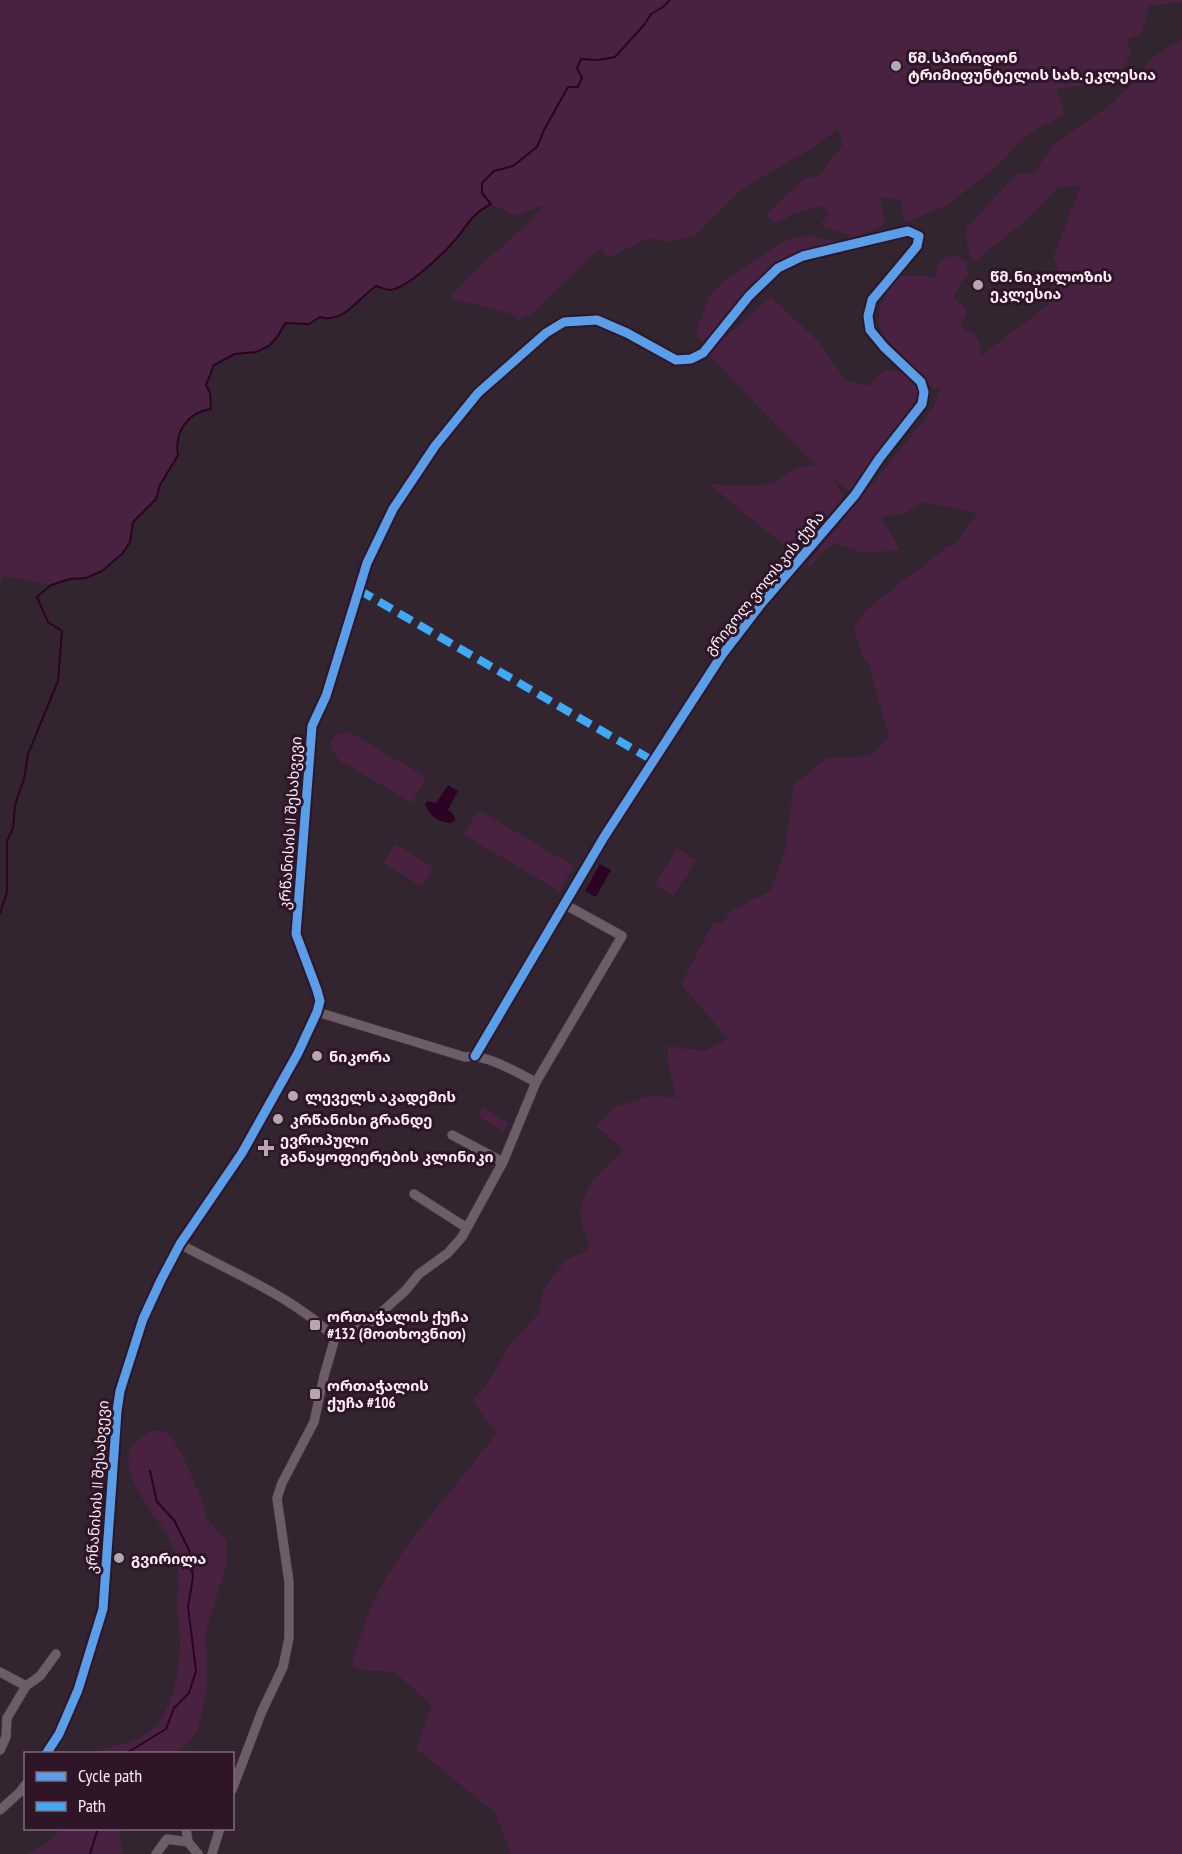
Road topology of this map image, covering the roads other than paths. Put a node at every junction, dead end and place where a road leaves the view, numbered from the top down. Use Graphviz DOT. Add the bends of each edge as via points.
graph roads {
  1 [pos="919,236"];
  2 [pos="564,904"];
  3 [pos="317,1012"];
  4 [pos="475,1056"];
  5 [pos="537,1082"];
  6 [pos="452,1135"];
  7 [pos="503,1162"];
  8 [pos="414,1194"];
  9 [pos="467,1228"];
  10 [pos="180,1244"];
  11 [pos="335,1338"];
  12 [pos="56,1654"];
  13 [pos="0,1671"];
  14 [pos="26,1686"];
  15 [pos="3,1722"];
  16 [pos="0,1750"];
  17 [pos="47,1752"];
  18 [pos="234,1785"];
  19 [pos="24,1787"];
  20 [pos="0,1810"];
  21 [pos="186,1830"];
  22 [pos="219,1830"];
  23 [pos="188,1842"];
  24 [pos="156,1854"];
  25 [pos="198,1854"];
  26 [pos="212,1854"];
  1 -- 2 [label="street, გრიგოლ ვოლსკის ქუჩა" via="917,246 872,300 868,316 870,330 921,382 922,404 855,495 722,655"];
  1 -- 3 [label="street, კრწანისის II შესახვევი" via="908,231 802,256 778,268 702,353 691,359 675,360 597,320 564,322 478,393 435,446 393,509 368,564 326,696 312,726 296,934 317,990"];
  2 -- 4 [label="street, გრიგოლ ვოლსკის ქუჩა"];
  2 -- 5 [label="street" via="622,936"];
  3 -- 4 [label="street" via="465,1058"];
  3 -- 10 [label="street, კრწანისის II შესახვევი" via="242,1153"];
  4 -- 5 [label="street"];
  5 -- 7 [label="street"];
  6 -- 7 [label="street"];
  7 -- 9 [label="street"];
  8 -- 9 [label="street"];
  9 -- 11 [label="street" via="448,1253 419,1274 365,1327"];
  10 -- 11 [label="street" via="258,1283 321,1324"];
  10 -- 17 [label="street, კრწანისის II შესახვევი" via="143,1319 120,1391 103,1609 78,1690"];
  11 -- 18 [label="street" via="314,1422 277,1498 289,1582 289,1638 283,1667"];
  12 -- 14 [label="street" via="37,1680"];
  13 -- 14 [label="street"];
  14 -- 15 [label="street"];
  15 -- 16 [label="street" via="8,1729"];
  19 -- 20 [label="street"];
  21 -- 23 [label="street"];
  22 -- 26 [label="street"];
  23 -- 24 [label="street" via="167,1839"];
  23 -- 25 [label="street"];
}
